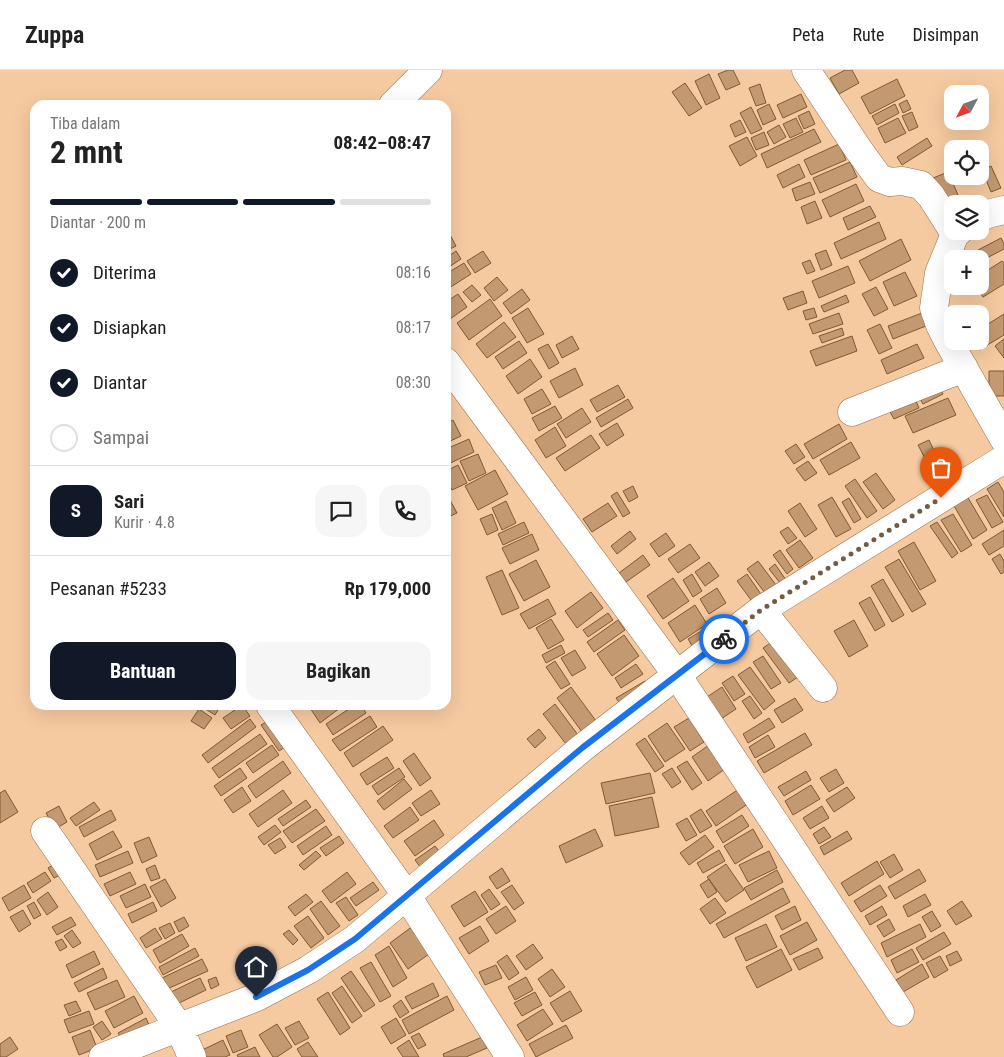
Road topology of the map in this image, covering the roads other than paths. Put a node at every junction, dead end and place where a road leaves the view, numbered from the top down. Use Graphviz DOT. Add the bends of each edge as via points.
graph roads {
  1 [pos="428,70"];
  2 [pos="806,70"];
  3 [pos="398,100"];
  4 [pos="1004,210"];
  5 [pos="989,214"];
  6 [pos="944,215"];
  7 [pos="952,240"];
  8 [pos="964,368"];
  9 [pos="451,369"];
  10 [pos="852,412"];
  11 [pos="1004,439"];
  12 [pos="1004,459"];
  13 [pos="761,610"];
  14 [pos="677,675"];
  15 [pos="823,688"];
  16 [pos="274,710"];
  17 [pos="45,831"];
  18 [pos="407,896"];
  19 [pos="900,1012"];
  20 [pos="179,1027"];
  21 [pos="103,1057"];
  22 [pos="192,1057"];
  23 [pos="510,1057"];
  1 -- 3 [label="street"];
  2 -- 6 [label="street" via="879,178 921,185"];
  4 -- 5 [label="street"];
  7 -- 8 [label="street" via="939,273 934,308"];
  8 -- 10 [label="street"];
  8 -- 11 [label="street"];
  9 -- 14 [label="street"];
  12 -- 13 [label="street"];
  13 -- 14 [label="street"];
  13 -- 15 [label="street"];
  14 -- 18 [label="street" via="582,748"];
  14 -- 19 [label="street"];
  16 -- 18 [label="street"];
  17 -- 20 [label="street"];
  18 -- 20 [label="street" via="355,939 308,970 256,997"];
  18 -- 23 [label="street"];
  20 -- 21 [label="street"];
  20 -- 22 [label="street"];
}
